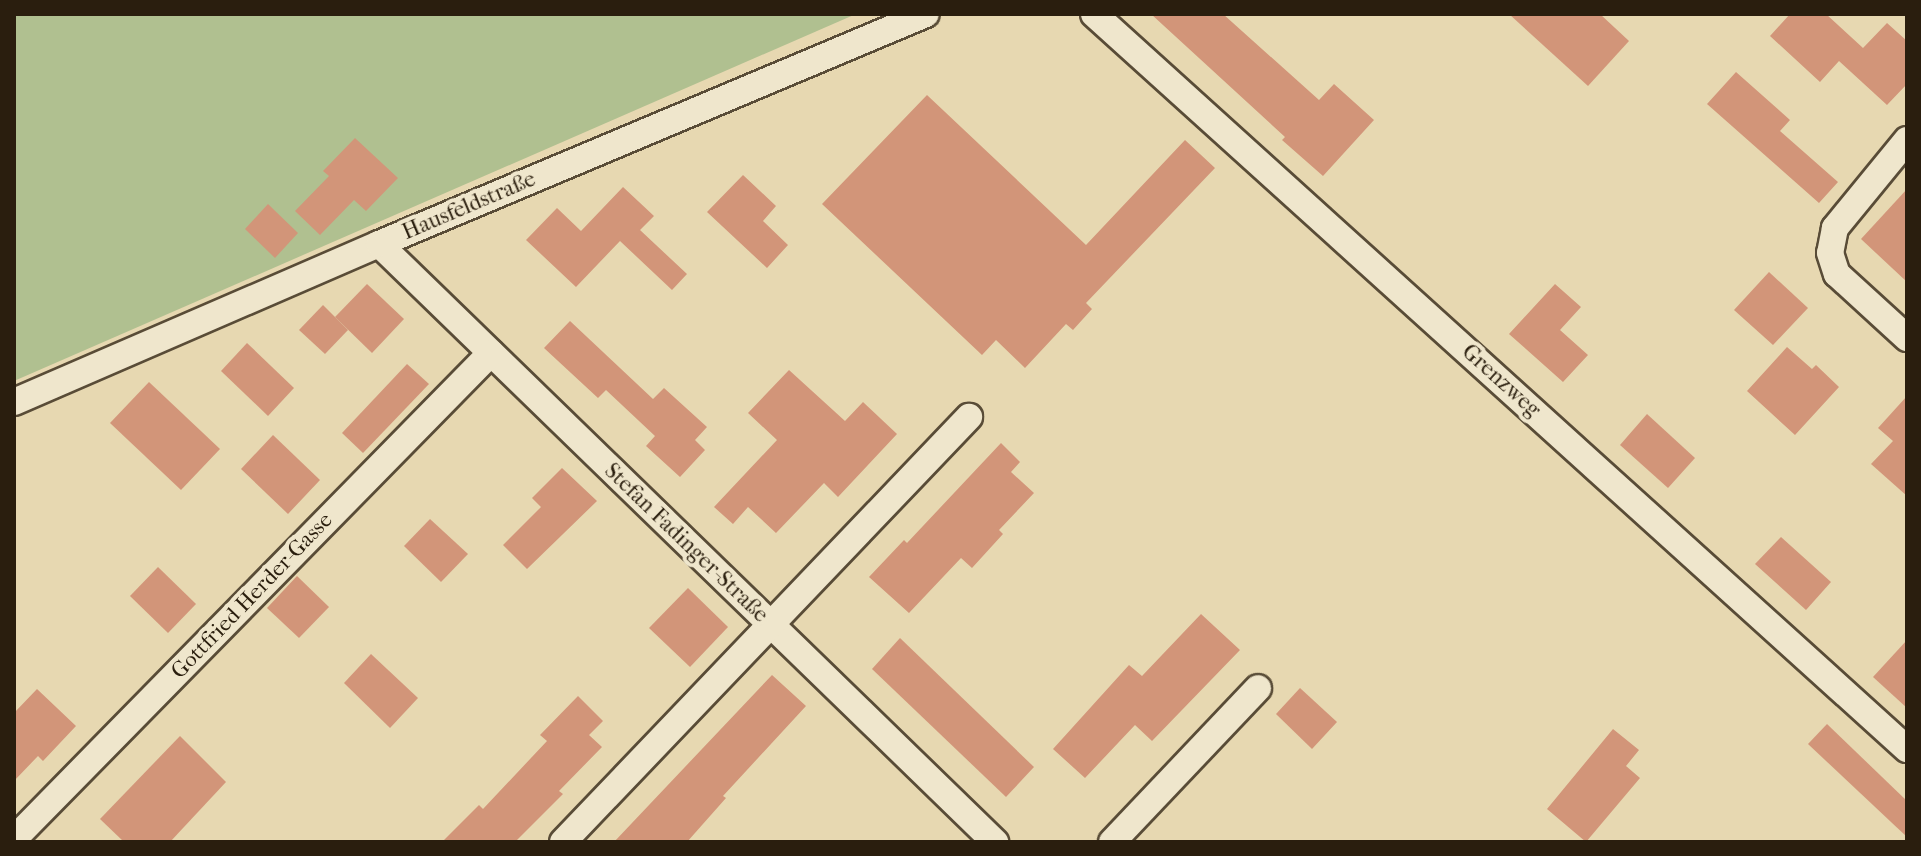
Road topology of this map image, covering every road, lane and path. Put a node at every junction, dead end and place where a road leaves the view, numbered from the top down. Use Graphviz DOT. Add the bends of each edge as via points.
graph roads {
  1 [pos="926,14"];
  2 [pos="1094,14"];
  3 [pos="1907,140"];
  4 [pos="379,244"];
  5 [pos="1907,338"];
  6 [pos="491,353"];
  7 [pos="14,402"];
  8 [pos="969,417"];
  9 [pos="772,626"];
  10 [pos="1258,688"];
  11 [pos="1907,749"];
  12 [pos="14,839"];
  13 [pos="563,842"];
  14 [pos="995,842"];
  15 [pos="1112,842"];
  1 -- 4 [label="street, Hausfeldstraße"];
  2 -- 11 [label="street, Grenzweg"];
  3 -- 5 [label="street" via="1835,228 1830,253 1837,274"];
  4 -- 6 [label="street, Stefan Fadinger-Straße"];
  4 -- 7 [label="street, Hausfeldstraße"];
  6 -- 9 [label="street, Stefan Fadinger-Straße"];
  6 -- 12 [label="street, Gottfried Herder-Gasse"];
  8 -- 9 [label="street"];
  9 -- 13 [label="street"];
  9 -- 14 [label="street, Stefan Fadinger-Straße"];
  10 -- 15 [label="street"];
}
